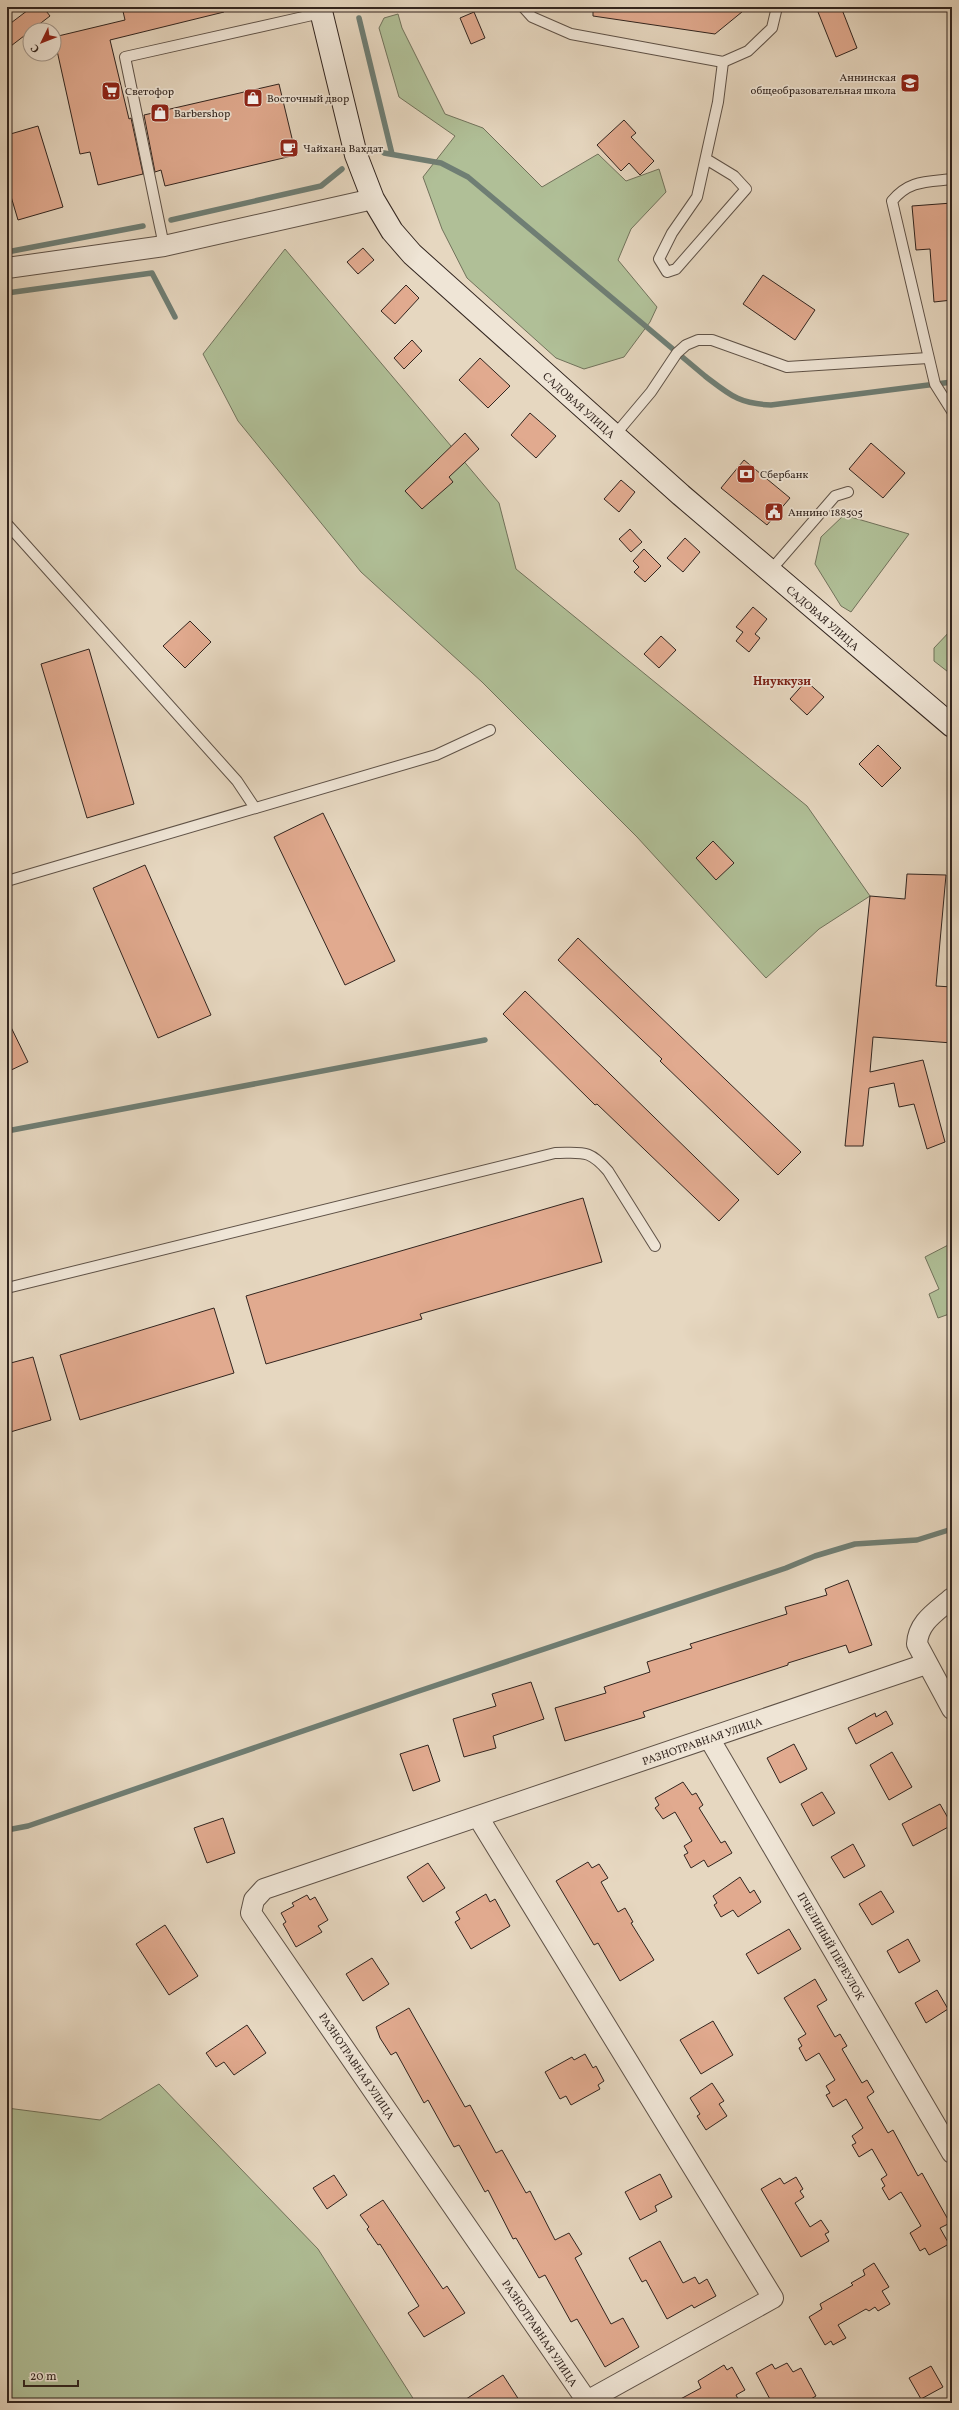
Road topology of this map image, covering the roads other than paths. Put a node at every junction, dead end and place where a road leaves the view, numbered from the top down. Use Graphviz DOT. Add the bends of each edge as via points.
graph roads {
  1 [pos="523,7"];
  2 [pos="777,7"];
  3 [pos="320,10"];
  4 [pos="724,62"];
  5 [pos="706,159"];
  6 [pos="952,179"];
  7 [pos="373,199"];
  8 [pos="164,246"];
  9 [pos="7,268"];
  10 [pos="928,358"];
  11 [pos="952,411"];
  12 [pos="614,436"];
  13 [pos="848,492"];
  14 [pos="7,524"];
  15 [pos="770,572"];
  16 [pos="952,726"];
  17 [pos="490,730"];
  18 [pos="255,808"];
  19 [pos="7,880"];
  20 [pos="655,1246"];
  21 [pos="7,1288"];
  22 [pos="952,1598"];
  23 [pos="926,1664"];
  24 [pos="952,1708"];
  25 [pos="709,1738"];
  26 [pos="478,1817"];
  27 [pos="952,2153"];
  1 -- 4 [label="lane" via="532,17 571,34"];
  2 -- 4 [label="lane" via="772,28 748,51"];
  3 -- 7 [label="main road, САДОВАЯ УЛИЦА" via="356,155"];
  3 -- 8 [label="lane" via="125,57"];
  4 -- 5 [label="lane"];
  5 -- 5 [label="lane" via="697,197 672,233 659,259 666,272 676,268 746,189 734,176"];
  6 -- 10 [label="lane" via="912,184 901,190 892,201"];
  7 -- 8 [label="street"];
  7 -- 12 [label="main road, САДОВАЯ УЛИЦА" via="392,230 438,279"];
  8 -- 9 [label="street"];
  10 -- 11 [label="lane" via="935,384"];
  10 -- 12 [label="lane" via="787,367 712,340 698,340 686,345 677,353 651,392"];
  12 -- 15 [label="main road, САДОВАЯ УЛИЦА"];
  13 -- 15 [label="lane" via="835,496"];
  14 -- 18 [label="lane" via="237,781"];
  15 -- 16 [label="main road, САДОВАЯ УЛИЦА"];
  17 -- 18 [label="lane" via="436,755"];
  18 -- 19 [label="lane"];
  20 -- 21 [label="lane" via="608,1171 598,1160 587,1153 555,1153"];
  22 -- 23 [label="street" via="918,1632 917,1644"];
  23 -- 24 [label="street"];
  23 -- 25 [label="street, РАЗНОТРАВНАЯ УЛИЦА"];
  25 -- 26 [label="street, РАЗНОТРАВНАЯ УЛИЦА"];
  25 -- 27 [label="street, ПЧЕЛИНЫЙ ПЕРЕУЛОК"];
  26 -- 26 [label="street, РАЗНОТРАВНАЯ УЛИЦА" via="264,1890 254,1900 252,1913 587,2401 773,2298"];
}
